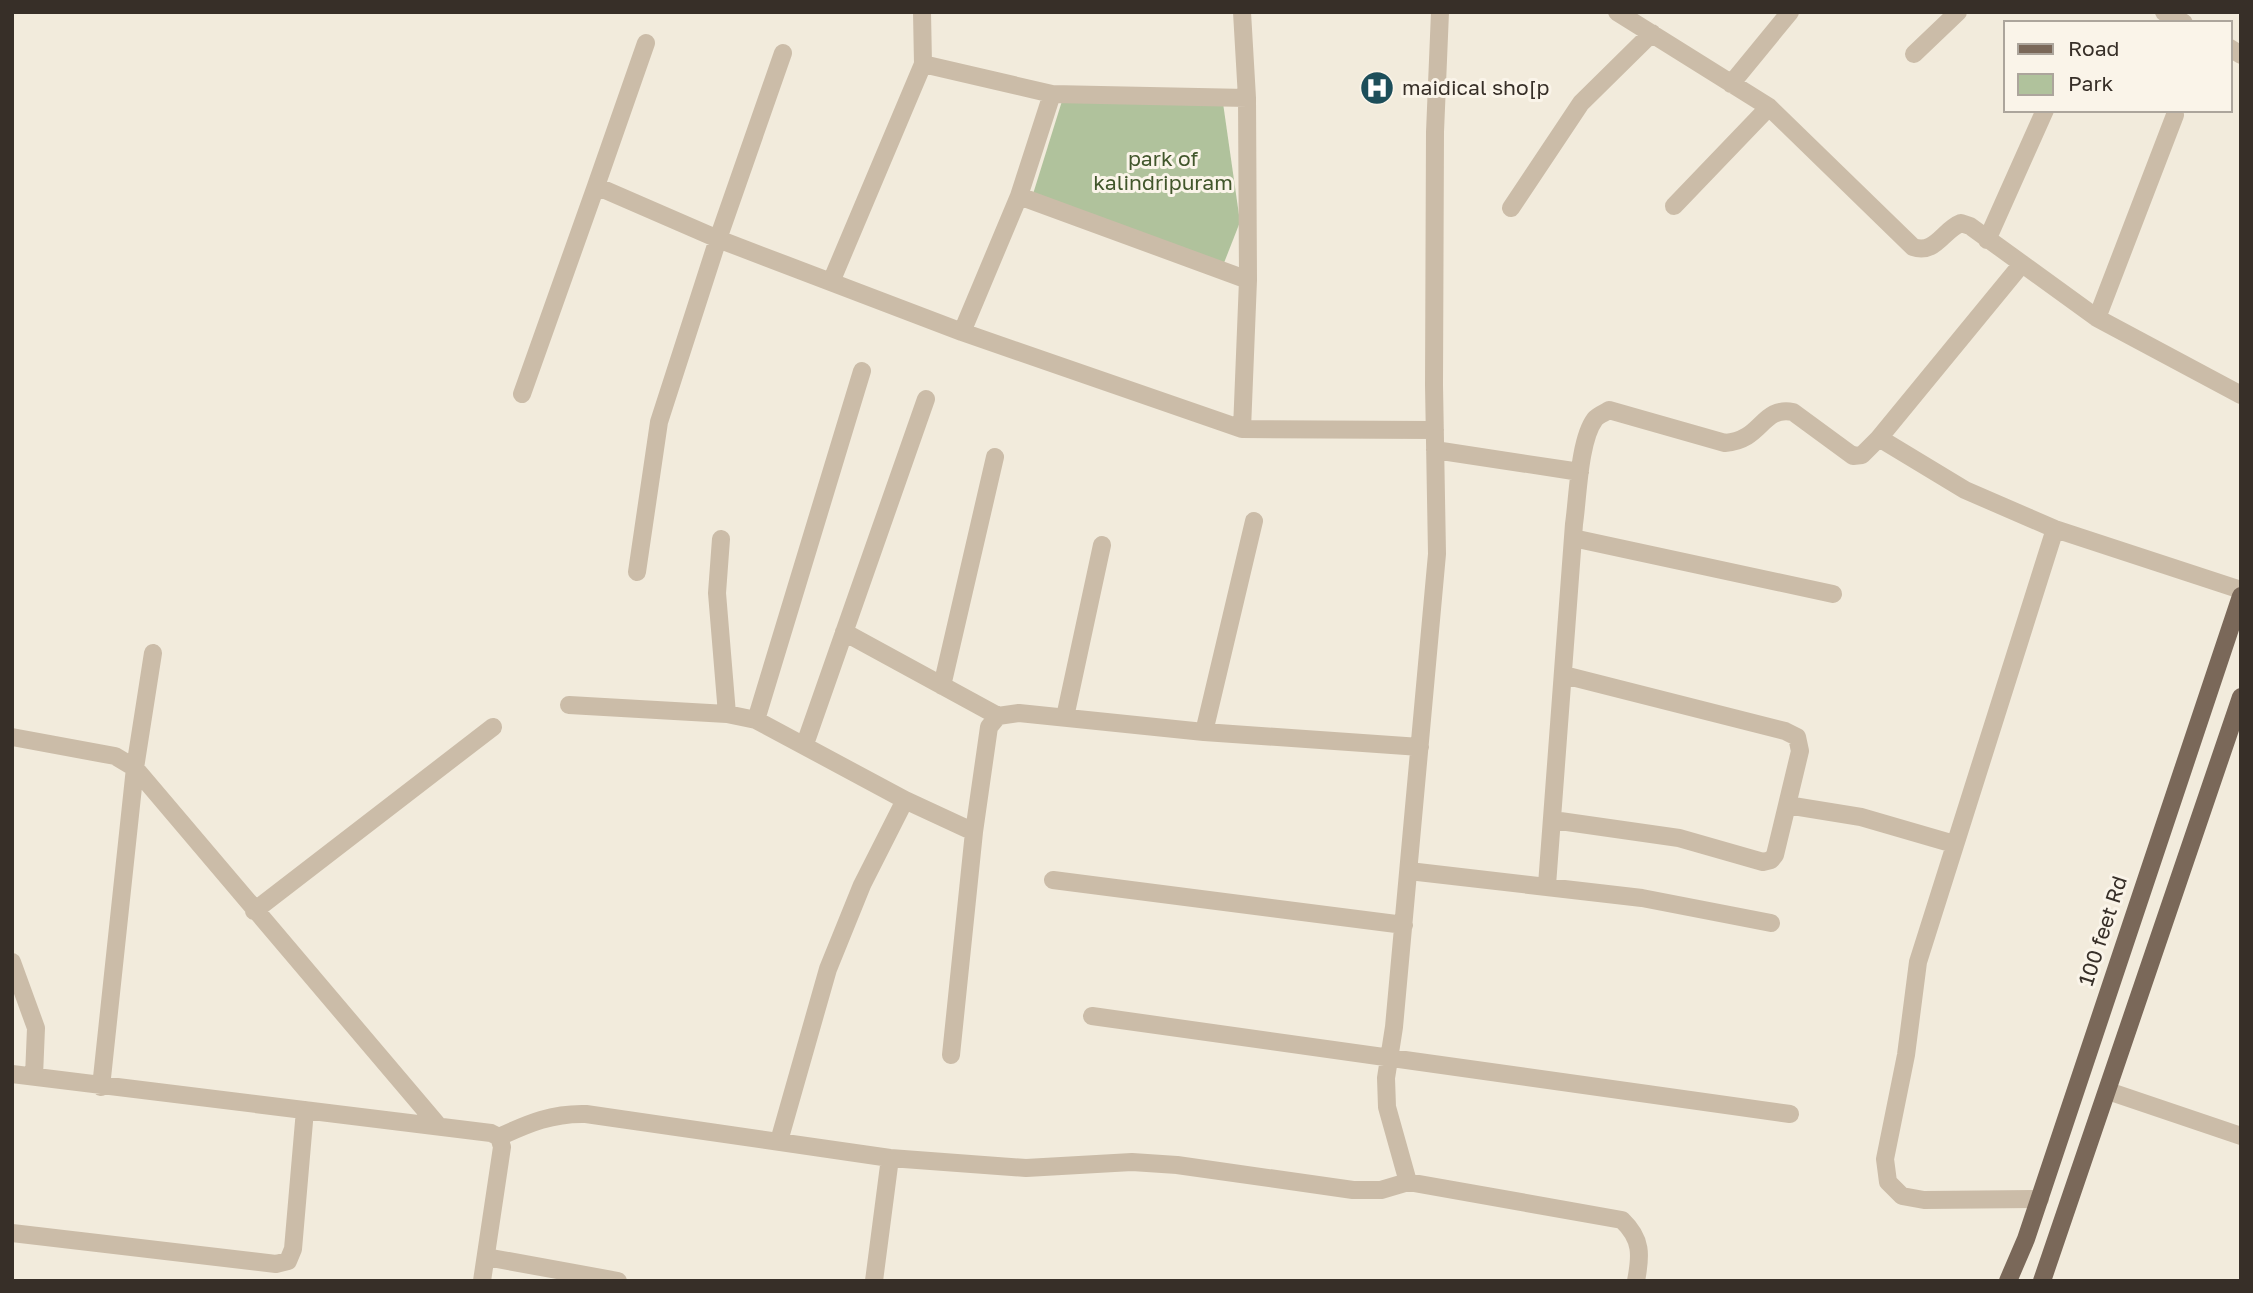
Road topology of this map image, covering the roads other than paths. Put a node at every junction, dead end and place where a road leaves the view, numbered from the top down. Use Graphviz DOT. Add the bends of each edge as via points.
graph roads {
  1 [pos="922,12"];
  2 [pos="1242,12"];
  3 [pos="1440,12"];
  4 [pos="1617,12"];
  5 [pos="1790,12"];
  6 [pos="1958,12"];
  7 [pos="2164,12"];
  8 [pos="2180,21"];
  9 [pos="1651,33"];
  10 [pos="646,43"];
  11 [pos="783,53"];
  12 [pos="1914,54"];
  13 [pos="923,64"];
  14 [pos="1731,84"];
  15 [pos="1052,94"];
  16 [pos="1247,98"];
  17 [pos="1769,107"];
  18 [pos="2044,112"];
  19 [pos="2175,115"];
  20 [pos="596,186"];
  21 [pos="1019,196"];
  22 [pos="1674,206"];
  23 [pos="1511,208"];
  24 [pos="718,239"];
  25 [pos="1987,240"];
  26 [pos="2021,265"];
  27 [pos="1248,280"];
  28 [pos="831,282"];
  29 [pos="2097,318"];
  30 [pos="962,332"];
  31 [pos="862,371"];
  32 [pos="522,394"];
  33 [pos="2241,395"];
  34 [pos="926,400"];
  35 [pos="1242,429"];
  36 [pos="1435,430"];
  37 [pos="1879,438"];
  38 [pos="1435,450"];
  39 [pos="995,457"];
  40 [pos="1580,472"];
  41 [pos="1254,521"];
  42 [pos="2055,529"];
  43 [pos="1573,538"];
  44 [pos="721,539"];
  45 [pos="1102,545"];
  46 [pos="637,572"];
  47 [pos="2241,590"];
  48 [pos="1833,594"];
  49 [pos="2241,596"];
  50 [pos="844,632"];
  51 [pos="153,653"];
  52 [pos="1564,675"];
  53 [pos="942,686"];
  54 [pos="2241,698"];
  55 [pos="569,705"];
  56 [pos="727,714"];
  57 [pos="998,716"];
  58 [pos="1065,718"];
  59 [pos="756,720"];
  60 [pos="493,727"];
  61 [pos="1204,732"];
  62 [pos="12,737"];
  63 [pos="805,744"];
  64 [pos="1420,747"];
  65 [pos="135,768"];
  66 [pos="905,800"];
  67 [pos="1787,805"];
  68 [pos="1553,820"];
  69 [pos="974,832"];
  70 [pos="1954,844"];
  71 [pos="1409,871"];
  72 [pos="1053,880"];
  73 [pos="1548,885"];
  74 [pos="254,911"];
  75 [pos="1772,923"];
  76 [pos="1404,925"];
  77 [pos="12,962"];
  78 [pos="1092,1016"];
  79 [pos="951,1055"];
  80 [pos="1389,1058"];
  81 [pos="12,1074"];
  82 [pos="34,1076"];
  83 [pos="101,1087"];
  84 [pos="2108,1091"];
  85 [pos="305,1110"];
  86 [pos="1790,1114"];
  87 [pos="436,1124"];
  88 [pos="2241,1136"];
  89 [pos="499,1137"];
  90 [pos="779,1141"];
  91 [pos="890,1158"];
  92 [pos="1408,1182"];
  93 [pos="2040,1199"];
  94 [pos="12,1234"];
  95 [pos="486,1257"];
  96 [pos="482,1281"];
  97 [pos="618,1281"];
  98 [pos="874,1281"];
  99 [pos="1636,1281"];
  100 [pos="2008,1281"];
  101 [pos="2042,1281"];
  1 -- 13 [label="street"];
  2 -- 16 [label="street"];
  3 -- 36 [label="street" via="1435,132"];
  4 -- 9 [label="street"];
  5 -- 14 [label="street"];
  6 -- 12 [label="street"];
  7 -- 8 [label="street"];
  9 -- 14 [label="street"];
  9 -- 23 [label="street" via="1581,103"];
  10 -- 20 [label="street"];
  11 -- 24 [label="street"];
  13 -- 15 [label="street"];
  13 -- 28 [label="street"];
  14 -- 17 [label="street"];
  15 -- 16 [label="street"];
  15 -- 21 [label="street"];
  16 -- 27 [label="street"];
  17 -- 22 [label="street"];
  17 -- 25 [label="street" via="1913,247 1932,247 1961,223"];
  18 -- 25 [label="street"];
  19 -- 29 [label="street"];
  20 -- 24 [label="street"];
  20 -- 32 [label="street"];
  21 -- 27 [label="street"];
  21 -- 30 [label="street"];
  24 -- 28 [label="street"];
  24 -- 46 [label="street" via="659,422"];
  25 -- 26 [label="street"];
  26 -- 29 [label="street"];
  26 -- 37 [label="street"];
  27 -- 35 [label="street"];
  28 -- 30 [label="street"];
  29 -- 33 [label="street"];
  30 -- 35 [label="street"];
  31 -- 59 [label="street"];
  34 -- 50 [label="street"];
  35 -- 36 [label="street"];
  36 -- 38 [label="street"];
  37 -- 40 [label="street" via="1863,455 1853,456 1784,410 1772,413 1753,436 1725,443 1609,410 1596,417 1588,433"];
  37 -- 42 [label="street" via="1965,491"];
  38 -- 40 [label="street"];
  38 -- 64 [label="street" via="1437,554"];
  39 -- 53 [label="street"];
  40 -- 43 [label="street"];
  41 -- 61 [label="street"];
  42 -- 47 [label="street"];
  42 -- 70 [label="street"];
  43 -- 48 [label="street"];
  43 -- 52 [label="street"];
  44 -- 56 [label="street" via="717,593"];
  45 -- 58 [label="street"];
  49 -- 93 [label="main road, 100 feet Rd"];
  50 -- 53 [label="street"];
  50 -- 63 [label="street"];
  51 -- 65 [label="street"];
  52 -- 67 [label="street" via="1797,737 1800,751"];
  52 -- 68 [label="street"];
  53 -- 57 [label="street"];
  54 -- 84 [label="main road"];
  55 -- 56 [label="street"];
  56 -- 59 [label="street"];
  57 -- 58 [label="street" via="1019,713"];
  57 -- 69 [label="street" via="989,727"];
  58 -- 61 [label="street"];
  59 -- 63 [label="street"];
  60 -- 74 [label="street"];
  61 -- 64 [label="street"];
  62 -- 65 [label="street" via="115,756"];
  63 -- 66 [label="street"];
  64 -- 71 [label="street"];
  65 -- 74 [label="street"];
  65 -- 83 [label="street"];
  66 -- 69 [label="street"];
  66 -- 90 [label="street" via="862,885 828,969"];
  67 -- 68 [label="street" via="1775,855 1763,862 1679,838"];
  67 -- 70 [label="street" via="1861,817"];
  68 -- 73 [label="street"];
  69 -- 79 [label="street"];
  70 -- 93 [label="street" via="1918,962 1906,1055 1885,1158 1888,1182 1902,1196 1924,1200"];
  71 -- 73 [label="street"];
  71 -- 76 [label="street"];
  72 -- 76 [label="street"];
  73 -- 75 [label="street"];
  74 -- 87 [label="street"];
  76 -- 80 [label="street"];
  77 -- 82 [label="street" via="36,1028"];
  78 -- 80 [label="street"];
  80 -- 86 [label="street"];
  80 -- 92 [label="street" via="1387,1107"];
  81 -- 82 [label="street"];
  82 -- 83 [label="street"];
  83 -- 85 [label="street"];
  84 -- 88 [label="street"];
  84 -- 101 [label="main road"];
  85 -- 87 [label="street"];
  85 -- 94 [label="street" via="293,1250 288,1261 276,1264"];
  87 -- 89 [label="street"];
  89 -- 90 [label="street" via="559,1113"];
  89 -- 95 [label="street" via="502,1147"];
  90 -- 91 [label="street"];
  91 -- 92 [label="street" via="1026,1168 1132,1162 1177,1165 1353,1190 1381,1190"];
  91 -- 98 [label="street"];
  92 -- 99 [label="street" via="1622,1220 1634,1231 1640,1246"];
  93 -- 100 [label="main road, 100 feet Rd"];
  95 -- 96 [label="street"];
  95 -- 97 [label="street"];
}
